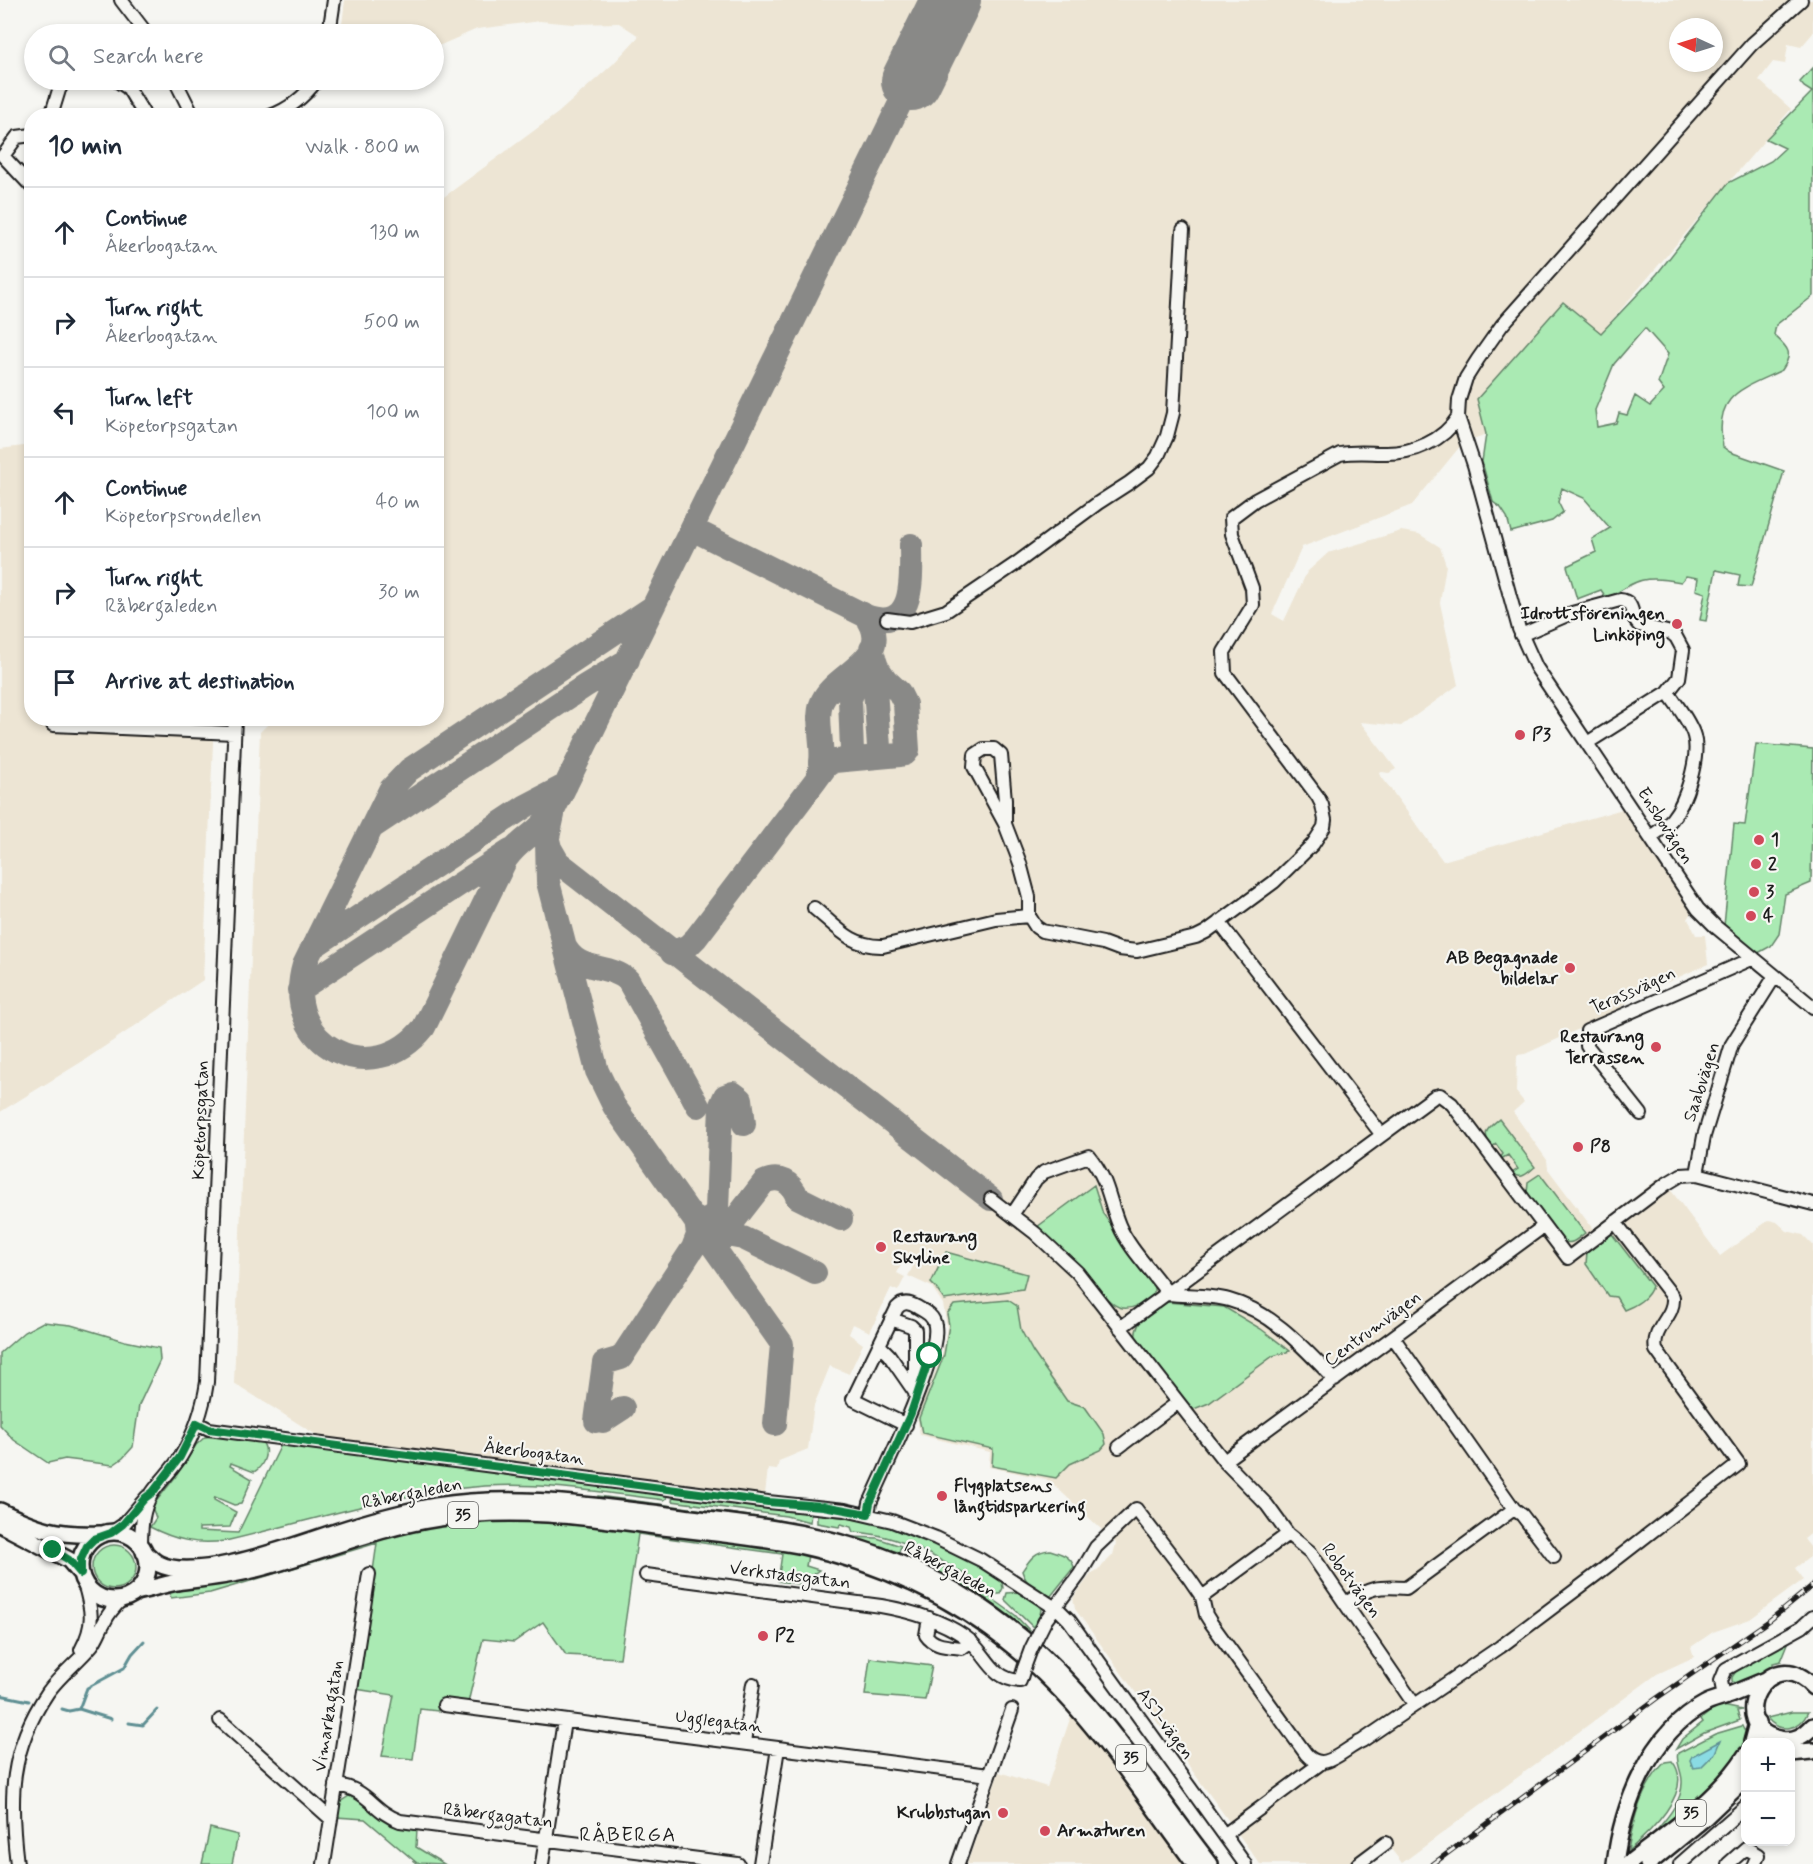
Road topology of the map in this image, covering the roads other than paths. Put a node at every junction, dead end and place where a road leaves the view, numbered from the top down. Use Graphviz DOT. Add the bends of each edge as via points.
graph roads {
  1 [pos="120,0"];
  2 [pos="334,0"];
  3 [pos="1801,0"];
  4 [pos="139,24"];
  5 [pos="330,24"];
  6 [pos="59,90"];
  7 [pos="129,90"];
  8 [pos="180,90"];
  9 [pos="309,90"];
  10 [pos="53,108"];
  11 [pos="140,108"];
  12 [pos="189,108"];
  13 [pos="286,108"];
  14 [pos="24,136"];
  15 [pos="24,178"];
  16 [pos="1183,230"];
  17 [pos="1458,417"];
  18 [pos="887,619"];
  19 [pos="1521,635"];
  20 [pos="1668,692"];
  21 [pos="76,726"];
  22 [pos="234,726"];
  23 [pos="234,733"];
  24 [pos="1587,743"];
  25 [pos="1005,824"];
  26 [pos="1650,837"];
  27 [pos="814,908"];
  28 [pos="1029,916"];
  29 [pos="1219,922"];
  30 [pos="1754,958"];
  31 [pos="1775,976"];
  32 [pos="1813,1007"];
  33 [pos="1641,1114"];
  34 [pos="1382,1135"];
  35 [pos="1697,1174"];
  36 [pos="991,1199"];
  37 [pos="1813,1204"];
  38 [pos="1011,1215"];
  39 [pos="1615,1222"];
  40 [pos="1544,1227"];
  41 [pos="1168,1294"];
  42 [pos="891,1319"];
  43 [pos="1120,1328"];
  44 [pos="1393,1337"];
  45 [pos="879,1345"];
  46 [pos="1335,1380"];
  47 [pos="915,1396"];
  48 [pos="1177,1403"];
  49 [pos="197,1423"];
  50 [pos="906,1425"];
  51 [pos="1119,1447"];
  52 [pos="1224,1461"];
  53 [pos="153,1492"];
  54 [pos="1514,1509"];
  55 [pos="0,1510"];
  56 [pos="868,1514"];
  57 [pos="0,1524"];
  58 [pos="107,1533"];
  59 [pos="1288,1534"];
  60 [pos="142,1550"];
  61 [pos="1554,1557"];
  62 [pos="369,1574"];
  63 [pos="646,1575"];
  64 [pos="82,1578"];
  65 [pos="136,1592"];
  66 [pos="1202,1597"];
  67 [pos="122,1599"];
  68 [pos="1346,1603"];
  69 [pos="1054,1608"];
  70 [pos="1813,1617"];
  71 [pos="929,1618"];
  72 [pos="971,1641"];
  73 [pos="76,1660"];
  74 [pos="1766,1680"];
  75 [pos="753,1684"];
  76 [pos="1813,1686"];
  77 [pos="1724,1697"];
  78 [pos="1414,1704"];
  79 [pos="444,1705"];
  80 [pos="1012,1710"];
  81 [pos="1755,1719"];
  82 [pos="220,1720"];
  83 [pos="564,1721"];
  84 [pos="1813,1726"];
  85 [pos="1753,1738"];
  86 [pos="1774,1738"];
  87 [pos="1795,1740"];
  88 [pos="744,1743"];
  89 [pos="1795,1745"];
  90 [pos="777,1748"];
  91 [pos="1811,1748"];
  92 [pos="1795,1758"];
  93 [pos="1741,1761"];
  94 [pos="1321,1763"];
  95 [pos="989,1775"];
  96 [pos="1741,1784"];
  97 [pos="336,1785"];
  98 [pos="1741,1810"];
  99 [pos="331,1819"];
  100 [pos="1224,1836"];
  101 [pos="546,1839"];
  102 [pos="1386,1843"];
  103 [pos="17,1864"];
  104 [pos="324,1864"];
  105 [pos="542,1864"];
  106 [pos="738,1864"];
  107 [pos="760,1864"];
  108 [pos="958,1864"];
  109 [pos="1195,1864"];
  110 [pos="1210,1864"];
  111 [pos="1245,1864"];
  112 [pos="1358,1864"];
  113 [pos="1615,1864"];
  114 [pos="1629,1864"];
  115 [pos="1648,1864"];
  116 [pos="1680,1864"];
  117 [pos="1728,1864"];
  118 [pos="1754,1864"];
  1 -- 4 [label="street"];
  2 -- 5 [label="street"];
  3 -- 17 [label="street" via="1752,45 1502,325 1466,378"];
  6 -- 10 [label="street"];
  7 -- 11 [label="street"];
  8 -- 12 [label="street"];
  9 -- 13 [label="street"];
  14 -- 15 [label="street" via="17,137 3,156"];
  16 -- 18 [label="street" via="1173,413 1167,436 1149,468 946,611 910,622"];
  17 -- 19 [label="street, Ensbovägen"];
  17 -- 29 [label="street" via="1443,434 1413,449 1340,454 1255,500 1231,518 1253,604 1224,652 1225,673 1318,797 1325,820 1313,844 1274,882"];
  19 -- 20 [label="street" via="1572,613 1625,600 1631,605 1635,622 1671,633 1683,650 1679,678"];
  19 -- 24 [label="street, Ensbovägen" via="1536,667"];
  20 -- 24 [label="street"];
  20 -- 26 [label="street" via="1694,733 1696,752 1683,800 1671,820"];
  21 -- 23 [label="street"];
  22 -- 23 [label="street, Köpetorpsgatan"];
  23 -- 49 [label="street, Köpetorpsgatan" via="209,1354 205,1396"];
  24 -- 26 [label="street, Ensbovägen"];
  25 -- 25 [label="street" via="974,767 975,755 984,749 994,749 1001,755"];
  25 -- 28 [label="street" via="1025,881"];
  26 -- 30 [label="street, Ensbovägen" via="1698,909"];
  27 -- 28 [label="street" via="852,940 870,946 996,919"];
  28 -- 29 [label="street" via="1042,931 1137,951 1196,937"];
  29 -- 34 [label="street"];
  30 -- 31 [label="street, Ensbovägen"];
  30 -- 33 [label="street, Terassvägen" via="1587,1031 1587,1046"];
  31 -- 32 [label="street, Ensbovägen"];
  31 -- 35 [label="street, Saabvägen" via="1732,1044 1704,1136"];
  34 -- 40 [label="street" via="1430,1099 1440,1095 1447,1098"];
  34 -- 41 [label="street"];
  35 -- 37 [label="street"];
  35 -- 39 [label="street" via="1682,1175 1666,1184"];
  36 -- 38 [label="street, Robotvägen"];
  38 -- 41 [label="street" via="1044,1172 1089,1156 1103,1176 1120,1227"];
  38 -- 43 [label="street, Robotvägen" via="1077,1272"];
  39 -- 40 [label="street" via="1568,1258"];
  39 -- 78 [label="street" via="1673,1297 1672,1307 1656,1335 1656,1350 1739,1464 1509,1640"];
  40 -- 44 [label="street, Centrumvägen"];
  41 -- 43 [label="street"];
  41 -- 46 [label="street" via="1227,1300 1253,1308 1282,1328"];
  42 -- 45 [label="street"];
  42 -- 47 [label="street" via="915,1330"];
  42 -- 47 [label="street" via="900,1304 906,1303 926,1312 934,1321 934,1342"];
  43 -- 48 [label="street, Robotvägen"];
  44 -- 46 [label="street, Centrumvägen"];
  44 -- 54 [label="street"];
  45 -- 47 [label="street"];
  45 -- 50 [label="street" via="853,1399"];
  46 -- 52 [label="street, Centrumvägen"];
  47 -- 50 [label="street"];
  48 -- 51 [label="street"];
  48 -- 52 [label="street, Robotvägen"];
  49 -- 53 [label="street, Köpetorpsgatan" via="180,1457"];
  49 -- 56 [label="street, Åkerbogatan" via="209,1429"];
  50 -- 56 [label="street"];
  52 -- 59 [label="street, Robotvägen"];
  53 -- 58 [label="street, Köpetorpsgatan" via="123,1524"];
  53 -- 60 [label="street, Köpetorpsgatan" via="142,1522"];
  54 -- 61 [label="street"];
  54 -- 68 [label="street" via="1406,1588 1379,1586"];
  55 -- 58 [label="main road, 35" via="51,1532"];
  56 -- 69 [label="street, Åkerbogatan" via="960,1549"];
  57 -- 64 [label="main road" via="69,1560"];
  58 -- 60 [label="main road, 35" via="128,1536"];
  58 -- 64 [label="main road" via="84,1550"];
  59 -- 66 [label="street"];
  59 -- 68 [label="street, Robotvägen" via="1310,1552"];
  60 -- 65 [label="main road" via="147,1574"];
  60 -- 110 [label="main road, Råbergaleden / 35" via="158,1564 204,1568 261,1556 402,1513 467,1502 517,1500 563,1502 748,1526 846,1544 923,1574 971,1601 1019,1636 1080,1693"];
  62 -- 97 [label="street, Vimarkagatan"];
  63 -- 71 [label="street, Verkstadsgatan" via="881,1606"];
  64 -- 67 [label="main road" via="100,1597"];
  64 -- 73 [label="street" via="90,1604 91,1629"];
  65 -- 67 [label="main road, 35"];
  65 -- 109 [label="main road, Råbergaleden / 35" via="246,1572 376,1532 468,1514 562,1514 798,1545 868,1565 917,1586 966,1612 1014,1647 1071,1700"];
  66 -- 69 [label="street" via="1136,1509 1096,1547"];
  66 -- 94 [label="street" via="1206,1615 1242,1668 1306,1754"];
  67 -- 73 [label="street" via="112,1609 94,1643"];
  68 -- 78 [label="street, Robotvägen"];
  69 -- 72 [label="street, Verkstadsgatan, bridge" via="1031,1649 1020,1681 1001,1676"];
  69 -- 100 [label="street, ASJ-vägen" via="1069,1620"];
  70 -- 77 [label="street" via="1726,1669 1721,1681"];
  71 -- 72 [label="street, Verkstadsgatan"];
  71 -- 72 [label="street" via="926,1635 930,1641 962,1648"];
  73 -- 103 [label="street" via="49,1692 23,1740 12,1792"];
  74 -- 76 [label="main road" via="1781,1673 1804,1671"];
  74 -- 77 [label="main road"];
  74 -- 81 [label="main road" via="1753,1699"];
  75 -- 88 [label="street"];
  77 -- 81 [label="main road" via="1744,1705"];
  77 -- 113 [label="main road" via="1703,1704 1690,1714 1654,1752 1628,1803"];
  78 -- 94 [label="street" via="1330,1761"];
  79 -- 83 [label="street, Ugglegatan"];
  80 -- 95 [label="street"];
  81 -- 85 [label="main road"];
  81 -- 86 [label="main road"];
  82 -- 99 [label="street"];
  83 -- 88 [label="street, Ugglegatan"];
  83 -- 101 [label="street"];
  84 -- 87 [label="main road"];
  88 -- 90 [label="street, Ugglegatan"];
  89 -- 91 [label="main road"];
  90 -- 95 [label="street, Ugglegatan"];
  90 -- 107 [label="street"];
  91 -- 92 [label="street"];
  93 -- 114 [label="main road, 35" via="1722,1785"];
  94 -- 100 [label="street"];
  95 -- 108 [label="street"];
  96 -- 115 [label="main road, 35"];
  97 -- 99 [label="street, Vimarkagatan"];
  97 -- 101 [label="street, Råbergagatan" via="358,1791 400,1821"];
  98 -- 116 [label="street"];
  99 -- 104 [label="street, Vimarkagatan"];
  100 -- 111 [label="street, ASJ-vägen"];
  101 -- 105 [label="street"];
  101 -- 106 [label="street, Råbergagatan"];
  102 -- 112 [label="street"];
  117 -- 118 [label="street" via="1746,1848 1758,1855"];
}
